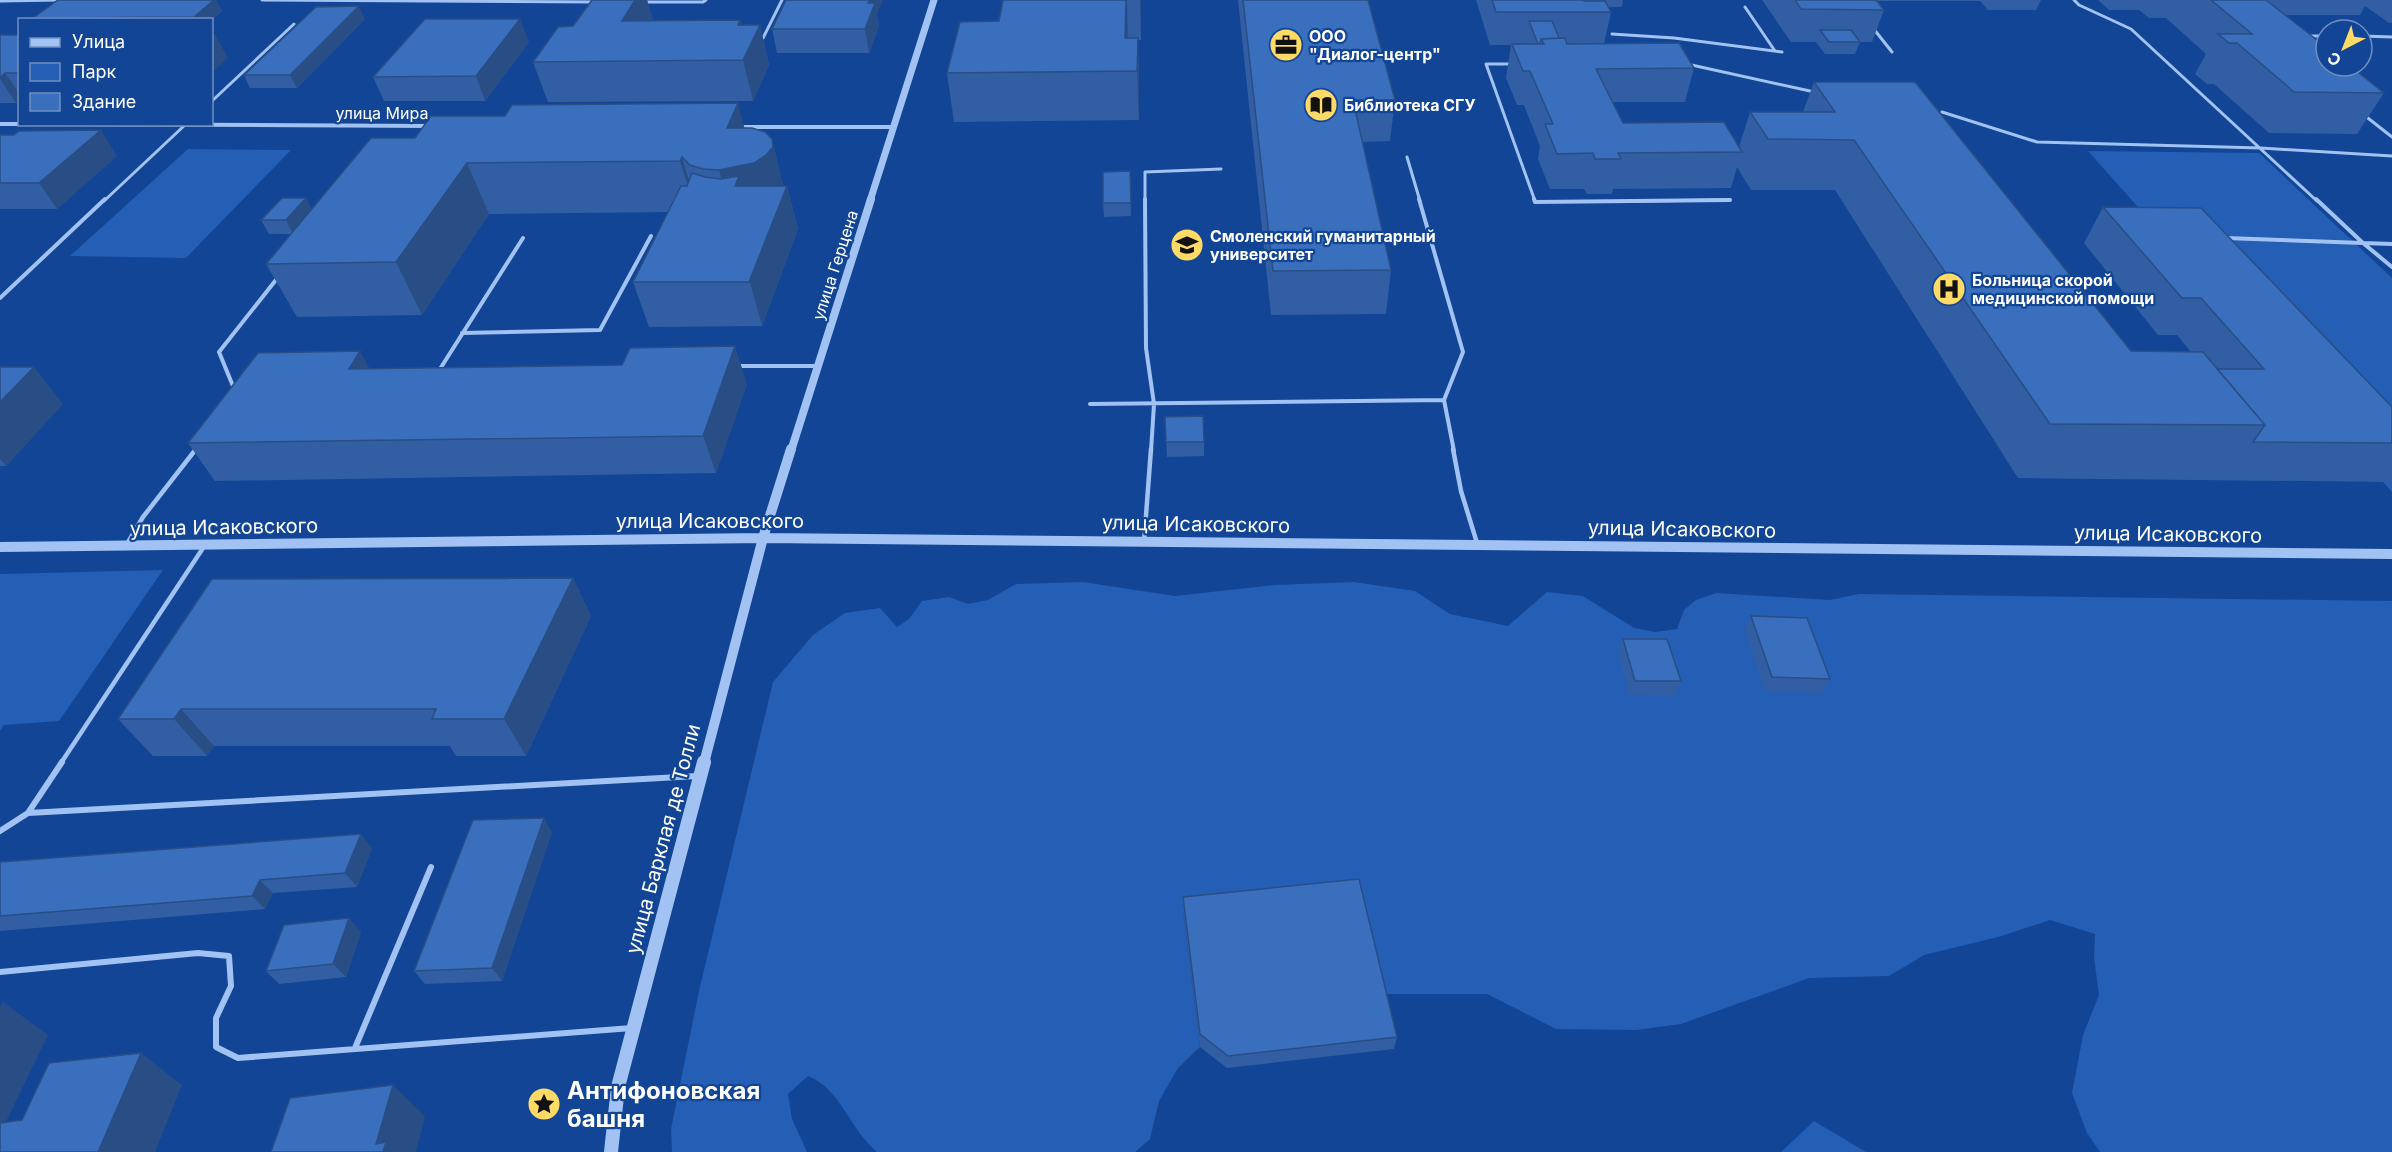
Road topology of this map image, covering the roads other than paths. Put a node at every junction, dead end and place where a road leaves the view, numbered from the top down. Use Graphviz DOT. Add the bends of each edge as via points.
graph roads {
  1 [pos="59,0"];
  2 [pos="262,0"];
  3 [pos="706,0"];
  4 [pos="782,0"];
  5 [pos="934,0"];
  6 [pos="2074,0"];
  7 [pos="0,1"];
  8 [pos="438,1"];
  9 [pos="599,2"];
  10 [pos="634,2"];
  11 [pos="1745,7"];
  12 [pos="294,24"];
  13 [pos="1870,24"];
  14 [pos="1612,34"];
  15 [pos="2306,36"];
  16 [pos="2314,36"];
  17 [pos="2374,36"];
  18 [pos="2392,37"];
  19 [pos="763,38"];
  20 [pos="1775,51"];
  21 [pos="1892,51"];
  22 [pos="1782,52"];
  23 [pos="1686,63"];
  24 [pos="1520,64"];
  25 [pos="1810,92"];
  26 [pos="213,99"];
  27 [pos="2356,108"];
  28 [pos="1942,112"];
  29 [pos="0,124"];
  30 [pos="18,124"];
  31 [pos="213,125"];
  32 [pos="185,126"];
  33 [pos="441,126"];
  34 [pos="735,127"];
  35 [pos="894,127"];
  36 [pos="2392,137"];
  37 [pos="2260,148"];
  38 [pos="2392,156"];
  39 [pos="1407,157"];
  40 [pos="1221,169"];
  41 [pos="1730,200"];
  42 [pos="651,236"];
  43 [pos="2220,237"];
  44 [pos="523,238"];
  45 [pos="2363,243"];
  46 [pos="2392,244"];
  47 [pos="2392,267"];
  48 [pos="283,271"];
  49 [pos="0,298"];
  50 [pos="462,333"];
  51 [pos="727,366"];
  52 [pos="818,366"];
  53 [pos="428,369"];
  54 [pos="440,369"];
  55 [pos="452,369"];
  56 [pos="237,396"];
  57 [pos="1444,400"];
  58 [pos="1090,404"];
  59 [pos="1154,404"];
  60 [pos="201,442"];
  61 [pos="763,538"];
  62 [pos="1144,542"];
  63 [pos="205,545"];
  64 [pos="1478,545"];
  65 [pos="126,546"];
  66 [pos="0,547"];
  67 [pos="2392,554"];
  68 [pos="700,776"];
  69 [pos="28,813"];
  70 [pos="0,831"];
  71 [pos="431,867"];
  72 [pos="0,972"];
  73 [pos="634,1028"];
  74 [pos="355,1048"];
  75 [pos="611,1152"];
  1 -- 7 [label="lane"];
  2 -- 8 [label="lane"];
  3 -- 10 [label="lane"];
  4 -- 19 [label="lane"];
  5 -- 35 [label="street, улица Герцена"];
  6 -- 37 [label="lane" via="2131,29"];
  8 -- 9 [label="lane"];
  11 -- 20 [label="lane"];
  12 -- 26 [label="lane"];
  13 -- 21 [label="lane"];
  14 -- 20 [label="lane"];
  15 -- 16 [label="lane"];
  17 -- 18 [label="lane"];
  20 -- 22 [label="lane"];
  23 -- 25 [label="lane"];
  24 -- 41 [label="lane" via="1486,64 1535,202"];
  27 -- 36 [label="lane"];
  28 -- 37 [label="lane" via="2037,142"];
  29 -- 30 [label="street"];
  31 -- 33 [label="street, улица Мира"];
  32 -- 49 [label="lane"];
  34 -- 35 [label="street"];
  35 -- 52 [label="street, улица Герцена"];
  37 -- 38 [label="lane"];
  37 -- 45 [label="lane"];
  39 -- 57 [label="lane" via="1462,352"];
  40 -- 59 [label="lane" via="1145,172 1146,348"];
  42 -- 50 [label="lane" via="600,330"];
  43 -- 45 [label="lane"];
  44 -- 50 [label="lane"];
  45 -- 46 [label="lane"];
  45 -- 47 [label="lane"];
  48 -- 56 [label="lane" via="219,352"];
  50 -- 54 [label="lane"];
  51 -- 52 [label="lane"];
  52 -- 61 [label="street, улица Герцена"];
  53 -- 54 [label="lane"];
  54 -- 55 [label="lane"];
  57 -- 59 [label="lane"];
  57 -- 64 [label="lane" via="1461,491"];
  58 -- 59 [label="lane"];
  59 -- 62 [label="lane"];
  60 -- 65 [label="lane"];
  61 -- 62 [label="street, улица Исаковского"];
  61 -- 63 [label="street, улица Исаковского"];
  61 -- 68 [label="street, улица Барклая де Толли"];
  62 -- 64 [label="street, улица Исаковского"];
  63 -- 65 [label="street, улица Исаковского"];
  63 -- 69 [label="lane"];
  64 -- 67 [label="street, улица Исаковского"];
  65 -- 66 [label="street, улица Исаковского"];
  68 -- 69 [label="lane"];
  68 -- 73 [label="street, улица Барклая де Толли"];
  69 -- 70 [label="lane"];
  71 -- 74 [label="lane"];
  72 -- 74 [label="lane" via="198,953 229,956 231,986 216,1018 216,1047 238,1058"];
  73 -- 74 [label="lane"];
  73 -- 75 [label="street, улица Барклая де Толли" via="618,1088"];
}
